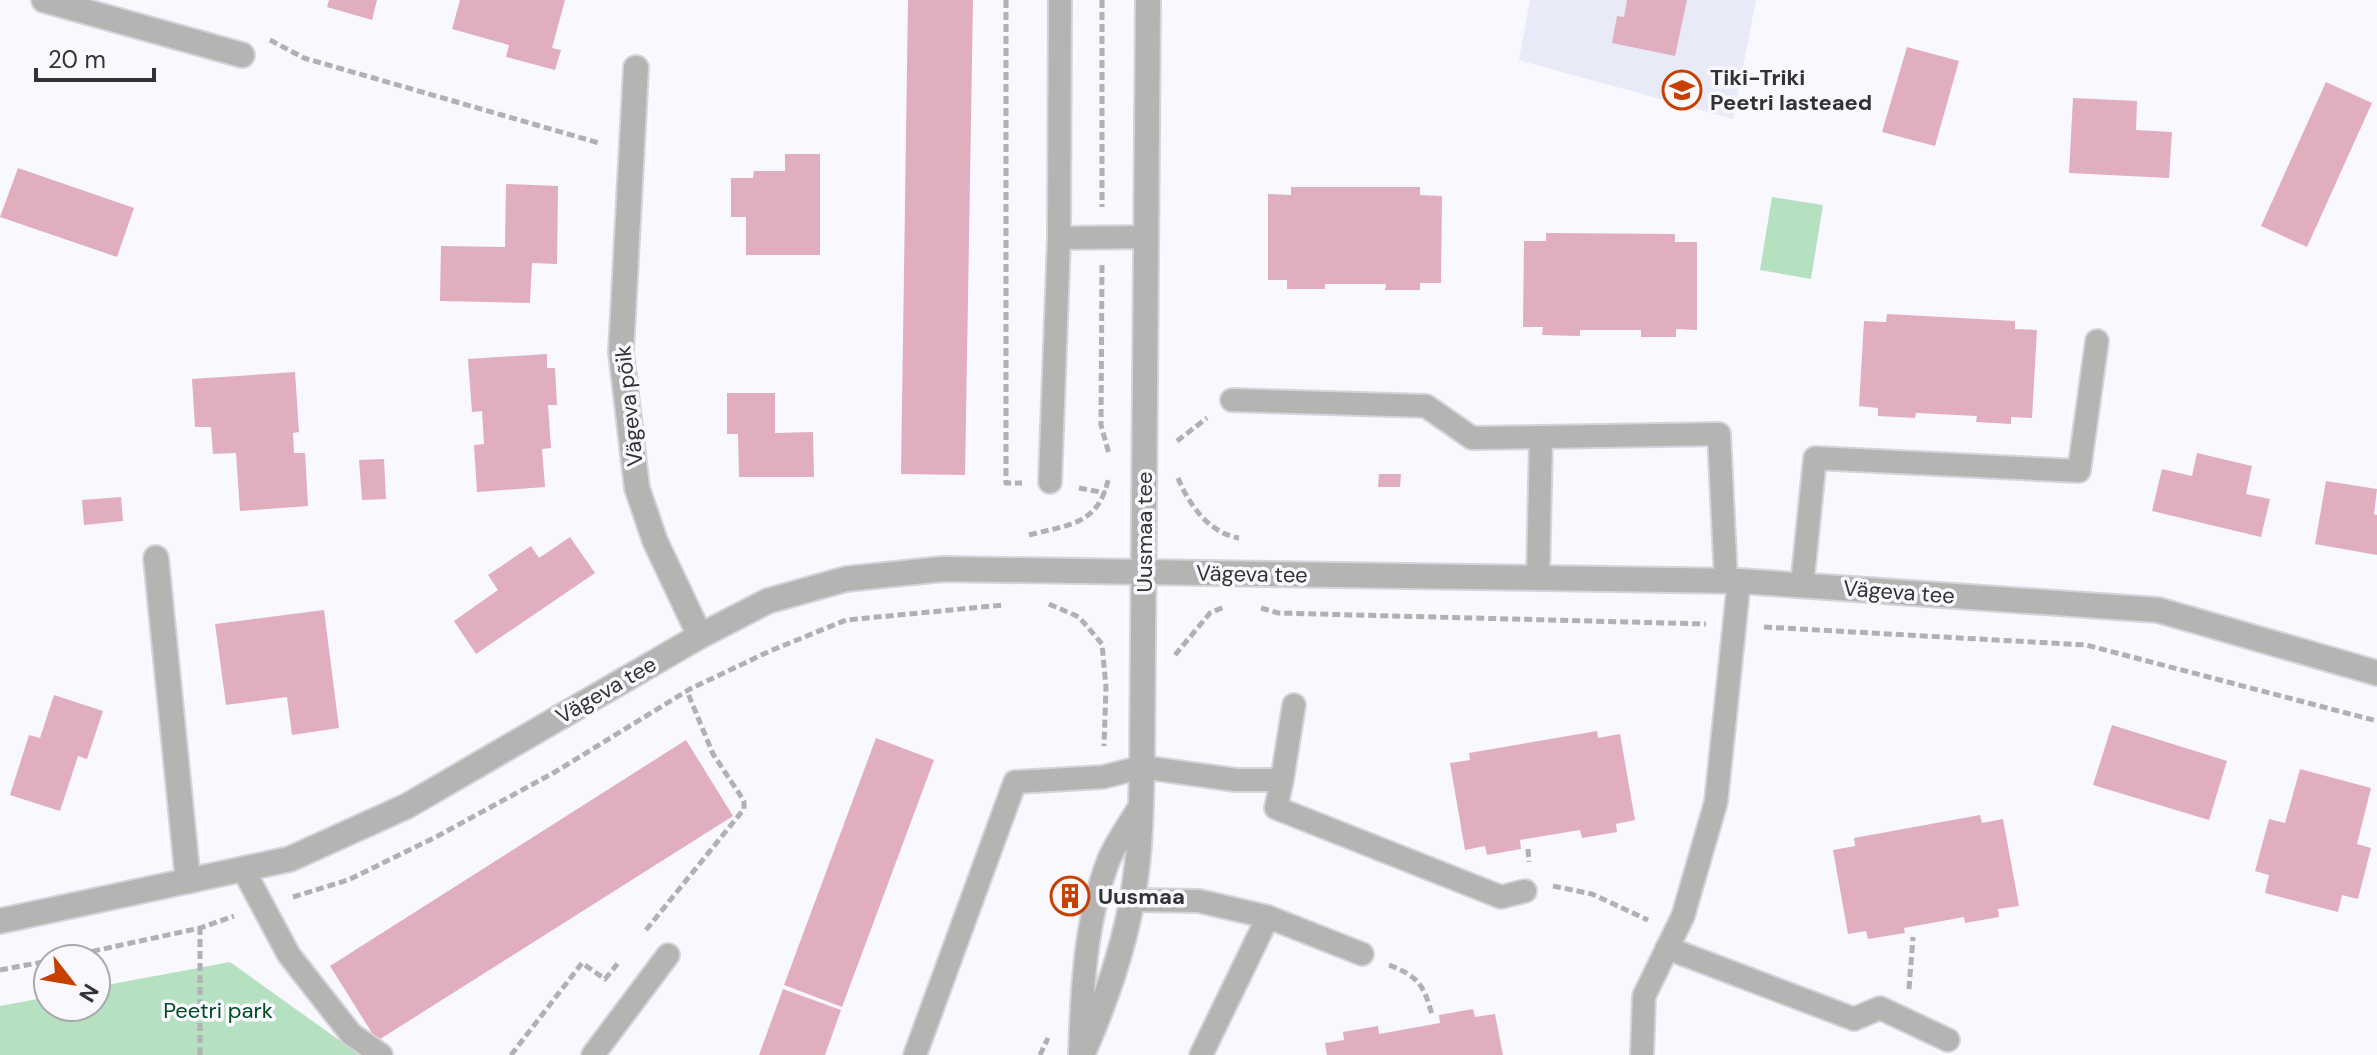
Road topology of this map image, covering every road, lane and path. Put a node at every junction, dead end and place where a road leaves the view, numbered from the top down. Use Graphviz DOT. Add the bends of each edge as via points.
graph roads {
  1 [pos="44,0"];
  2 [pos="1006,0"];
  3 [pos="1060,0"];
  4 [pos="1148,0"];
  5 [pos="242,55"];
  6 [pos="636,68"];
  7 [pos="631,152"];
  8 [pos="1147,237"];
  9 [pos="1059,238"];
  10 [pos="2097,341"];
  11 [pos="1232,400"];
  12 [pos="1541,437"];
  13 [pos="1109,450"];
  14 [pos="1144,453"];
  15 [pos="1173,454"];
  16 [pos="1050,482"];
  17 [pos="1106,493"];
  18 [pos="156,558"];
  19 [pos="1144,572"];
  20 [pos="1255,574"];
  21 [pos="1538,578"];
  22 [pos="1732,581"];
  23 [pos="1802,585"];
  24 [pos="1034,604"];
  25 [pos="1004,605"];
  26 [pos="700,636"];
  27 [pos="2377,673"];
  28 [pos="687,691"];
  29 [pos="1294,705"];
  30 [pos="1142,767"];
  31 [pos="1103,777"];
  32 [pos="1282,780"];
  33 [pos="1140,806"];
  34 [pos="243,869"];
  35 [pos="188,881"];
  36 [pos="1525,891"];
  37 [pos="1133,900"];
  38 [pos="264,906"];
  39 [pos="1268,917"];
  40 [pos="0,921"];
  41 [pos="200,928"];
  42 [pos="644,932"];
  43 [pos="1913,937"];
  44 [pos="1670,941"];
  45 [pos="112,947"];
  46 [pos="1362,954"];
  47 [pos="668,955"];
  48 [pos="625,956"];
  49 [pos="32,964"];
  50 [pos="0,970"];
  51 [pos="1432,1015"];
  52 [pos="1899,1016"];
  53 [pos="1053,1026"];
  54 [pos="1948,1040"];
  55 [pos="1648,1053"];
  56 [pos="200,1055"];
  57 [pos="381,1055"];
  58 [pos="511,1055"];
  59 [pos="593,1055"];
  60 [pos="915,1055"];
  61 [pos="1040,1055"];
  62 [pos="1081,1055"];
  63 [pos="1201,1055"];
  1 -- 5 [label="street"];
  2 -- 16 [label="path" via="1006,483"];
  3 -- 9 [label="lane"];
  4 -- 8 [label="street, Uusmaa tee"];
  5 -- 7 [label="path" via="256,34 304,58"];
  6 -- 7 [label="street, Vägeva põik"];
  7 -- 26 [label="street, Vägeva põik" via="621,352 637,488 655,541"];
  8 -- 9 [label="lane"];
  8 -- 14 [label="street, Uusmaa tee"];
  9 -- 16 [label="lane"];
  10 -- 23 [label="lane" via="2079,471 1815,458"];
  11 -- 12 [label="lane" via="1426,406 1472,438"];
  11 -- 15 [label="path" via="1179,438"];
  12 -- 21 [label="lane"];
  12 -- 22 [label="lane" via="1719,434"];
  13 -- 14 [label="path"];
  14 -- 15 [label="path"];
  14 -- 19 [label="street, Uusmaa tee"];
  15 -- 20 [label="path" via="1182,487 1196,511 1227,536 1254,540"];
  16 -- 17 [label="path"];
  18 -- 35 [label="street"];
  19 -- 20 [label="street, Vägeva tee"];
  19 -- 26 [label="street, Vägeva tee" via="943,569 846,579 768,601"];
  19 -- 30 [label="street, Uusmaa tee"];
  20 -- 21 [label="street, Vägeva tee"];
  21 -- 22 [label="street, Vägeva tee"];
  22 -- 23 [label="street, Vägeva tee"];
  22 -- 44 [label="lane" via="1716,802 1683,916"];
  23 -- 27 [label="street, Vägeva tee" via="2158,610"];
  24 -- 31 [label="path" via="1049,604 1079,617 1102,644"];
  25 -- 28 [label="path" via="846,620"];
  26 -- 34 [label="street, Vägeva tee" via="407,806 290,859"];
  28 -- 38 [label="path" via="436,837 348,880"];
  28 -- 42 [label="path" via="744,809"];
  29 -- 32 [label="lane"];
  30 -- 31 [label="lane"];
  30 -- 32 [label="lane" via="1236,780"];
  30 -- 33 [label="street, Uusmaa tee"];
  31 -- 60 [label="lane" via="1015,782"];
  32 -- 36 [label="lane" via="1276,808 1501,897"];
  33 -- 37 [label="street, Uusmaa tee"];
  33 -- 62 [label="lane" via="1110,858 1097,900 1082,975"];
  34 -- 35 [label="street, Vägeva tee"];
  34 -- 38 [label="lane"];
  35 -- 40 [label="street, Vägeva tee"];
  36 -- 44 [label="path" via="1555,886 1592,894"];
  37 -- 39 [label="lane" via="1199,901"];
  37 -- 62 [label="street, Uusmaa tee" via="1104,1007"];
  38 -- 41 [label="path"];
  38 -- 57 [label="lane" via="289,955 351,1034"];
  39 -- 46 [label="lane"];
  39 -- 63 [label="lane"];
  41 -- 45 [label="path"];
  41 -- 56 [label="path"];
  43 -- 52 [label="path" via="1910,986"];
  44 -- 52 [label="lane" via="1854,1019 1880,1008"];
  44 -- 55 [label="lane" via="1644,996"];
  46 -- 51 [label="path" via="1410,973 1426,990"];
  47 -- 59 [label="lane"];
  48 -- 58 [label="path" via="605,979 582,963"];
  49 -- 50 [label="path"];
  52 -- 54 [label="lane"];
  53 -- 61 [label="path"];
}
